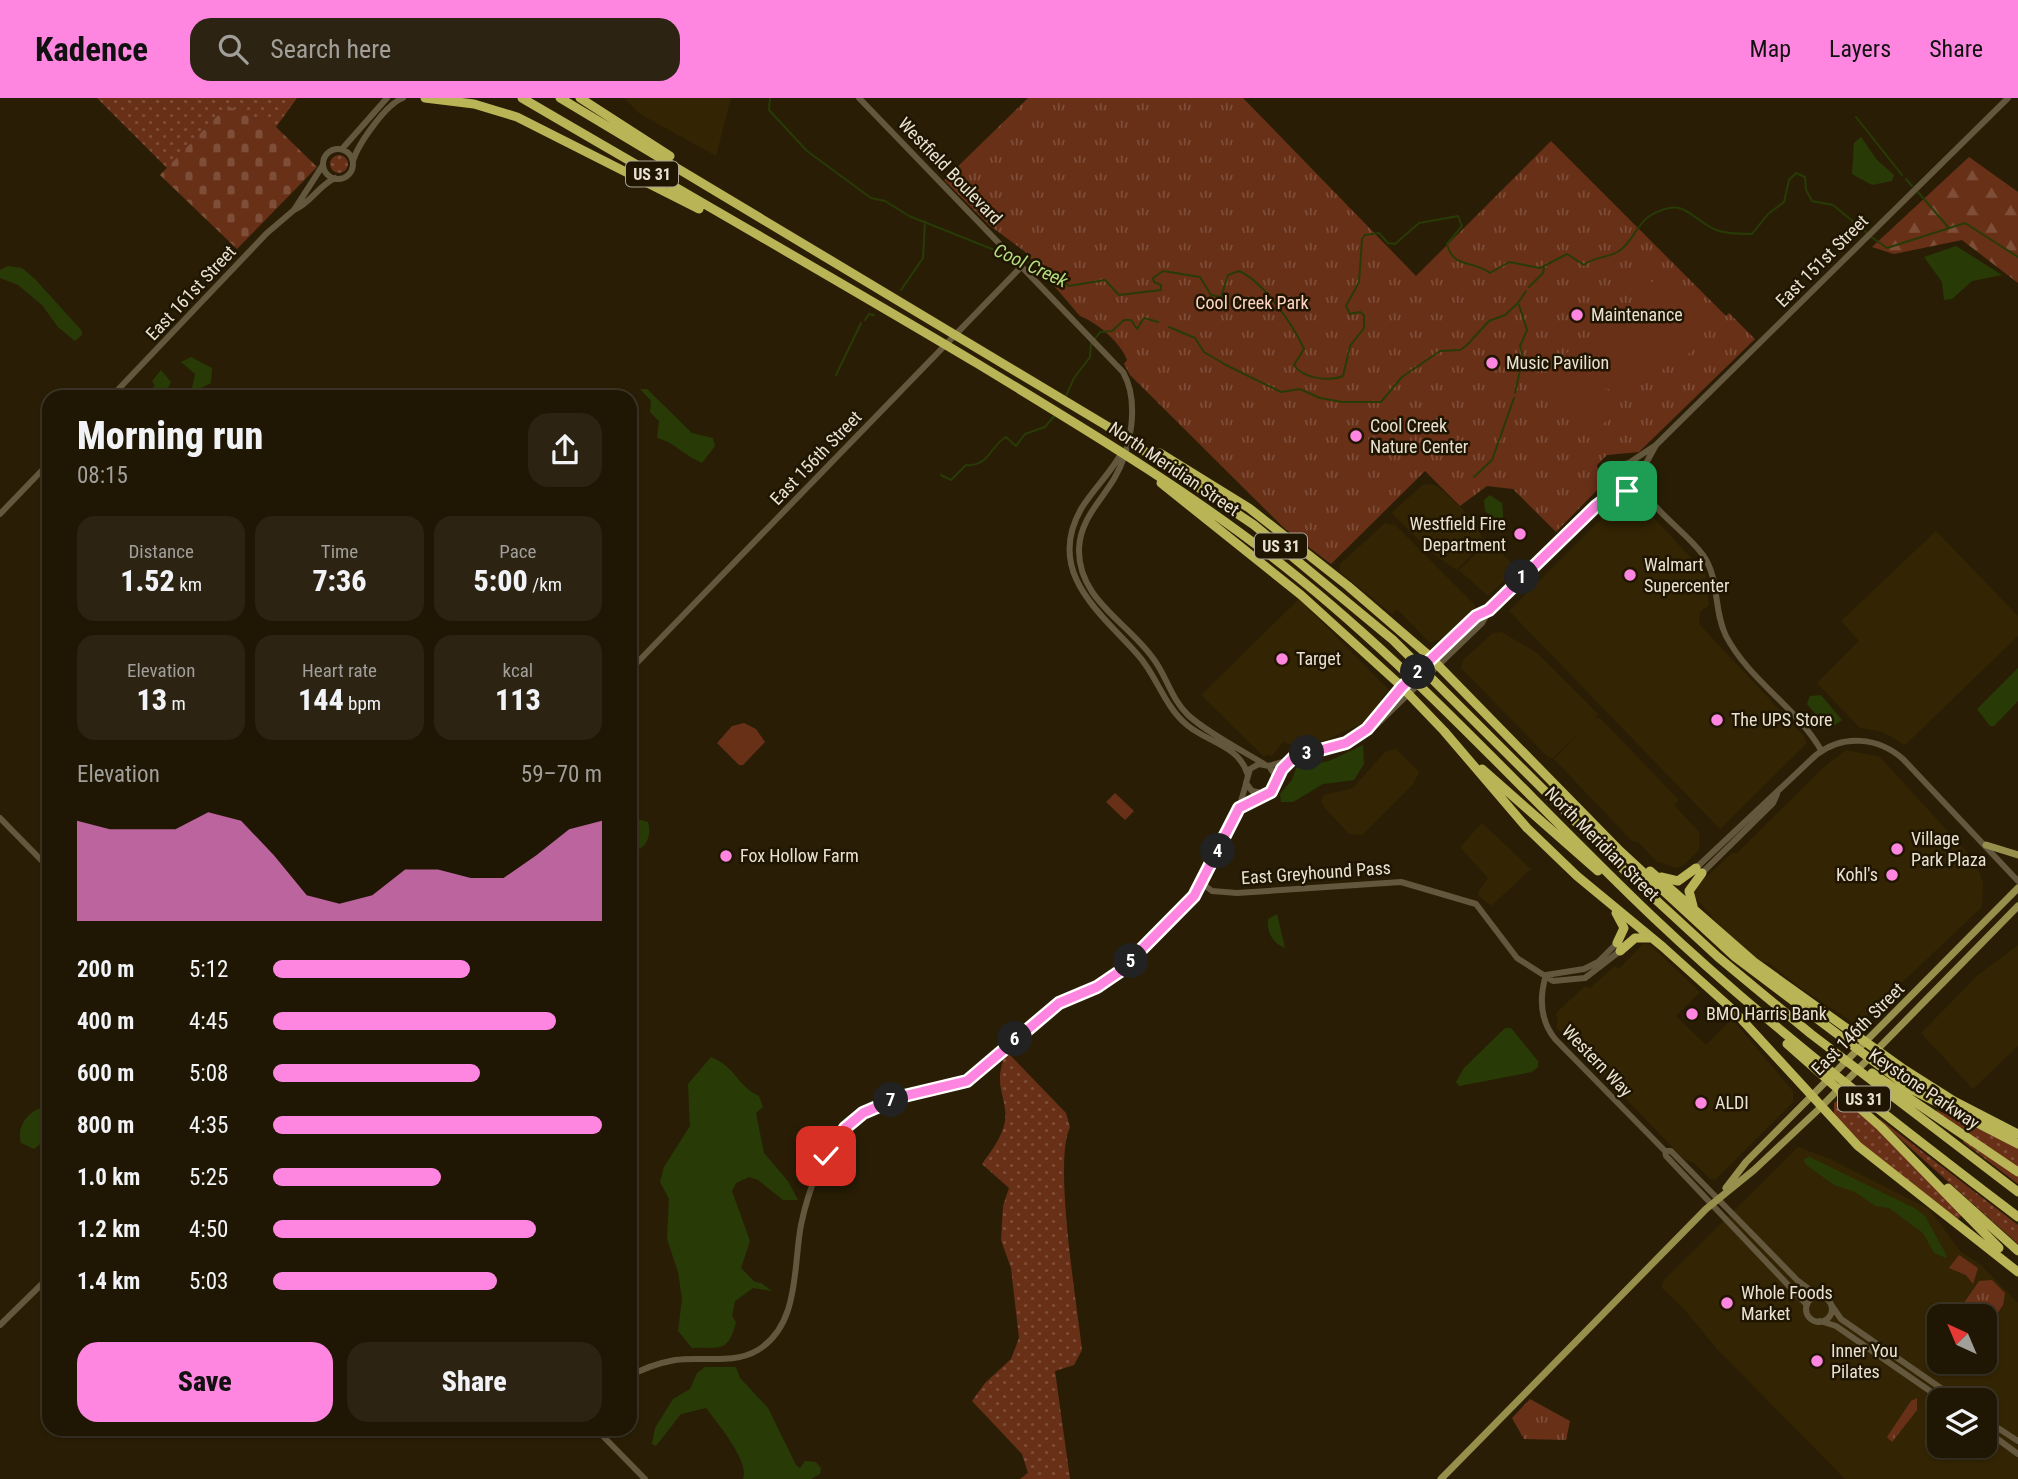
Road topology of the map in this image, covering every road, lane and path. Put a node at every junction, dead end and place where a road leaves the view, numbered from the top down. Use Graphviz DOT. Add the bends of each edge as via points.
graph roads {
  1 [pos="387,98"];
  2 [pos="403,98"];
  3 [pos="425,98"];
  4 [pos="522,98"];
  5 [pos="560,98"];
  6 [pos="580,98"];
  7 [pos="859,98"];
  8 [pos="2008,98"];
  9 [pos="342,149"];
  10 [pos="353,161"];
  11 [pos="323,165"];
  12 [pos="335,178"];
  13 [pos="293,210"];
  14 [pos="759,215"];
  15 [pos="782,250"];
  16 [pos="1020,264"];
  17 [pos="118,390"];
  18 [pos="1129,430"];
  19 [pos="1656,445"];
  20 [pos="1138,446"];
  21 [pos="1137,461"];
  22 [pos="1629,463"];
  23 [pos="42,470"];
  24 [pos="1613,477"];
  25 [pos="1639,477"];
  26 [pos="1623,488"];
  27 [pos="1596,506"];
  28 [pos="1654,506"];
  29 [pos="0,514"];
  30 [pos="1435,662"];
  31 [pos="637,663"];
  32 [pos="1406,690"];
  33 [pos="1444,731"];
  34 [pos="1821,750"];
  35 [pos="1288,761"];
  36 [pos="1267,765"];
  37 [pos="1247,773"];
  38 [pos="1277,778"];
  39 [pos="1246,783"];
  40 [pos="1261,795"];
  41 [pos="1571,799"];
  42 [pos="1239,808"];
  43 [pos="0,818"];
  44 [pos="1986,845"];
  45 [pos="2018,855"];
  46 [pos="42,861"];
  47 [pos="1699,871"];
  48 [pos="1651,872"];
  49 [pos="2018,881"];
  50 [pos="1203,884"];
  51 [pos="1590,887"];
  52 [pos="2018,888"];
  53 [pos="2018,906"];
  54 [pos="1668,931"];
  55 [pos="1722,935"];
  56 [pos="1618,947"];
  57 [pos="1663,947"];
  58 [pos="1716,974"];
  59 [pos="1546,975"];
  60 [pos="1811,1034"];
  61 [pos="1867,1042"];
  62 [pos="1877,1050"];
  63 [pos="1811,1097"];
  64 [pos="1820,1108"];
  65 [pos="2018,1133"];
  66 [pos="2018,1144"];
  67 [pos="1902,1147"];
  68 [pos="2018,1172"];
  69 [pos="2018,1192"];
  70 [pos="1716,1199"];
  71 [pos="2018,1217"];
  72 [pos="1751,1244"];
  73 [pos="2018,1251"];
  74 [pos="2018,1270"];
  75 [pos="1789,1272"];
  76 [pos="42,1284"];
  77 [pos="1818,1296"];
  78 [pos="1807,1305"];
  79 [pos="1832,1306"];
  80 [pos="1820,1321"];
  81 [pos="0,1325"];
  82 [pos="637,1374"];
  83 [pos="1941,1388"];
  84 [pos="1927,1389"];
  85 [pos="1997,1427"];
  86 [pos="603,1436"];
  87 [pos="1997,1439"];
  88 [pos="2018,1441"];
  89 [pos="2018,1454"];
  90 [pos="645,1479"];
  91 [pos="1441,1479"];
  1 -- 9 [label="street"];
  2 -- 10 [label="street" via="364,138"];
  3 -- 15 [label="highway" via="517,117"];
  4 -- 15 [label="highway, North Meridian Street / US 31"];
  5 -- 14 [label="highway, North Meridian Street / US 31"];
  6 -- 14 [label="highway"];
  7 -- 16 [label="street, Westfield Boulevard"];
  8 -- 19 [label="street, East 151st Street"];
  9 -- 10 [label="street"];
  9 -- 11 [label="street" via="329,152"];
  10 -- 12 [label="street" via="348,176"];
  11 -- 12 [label="street"];
  11 -- 13 [label="street, East 161st Street"];
  12 -- 13 [label="street, East 161st Street"];
  13 -- 17 [label="street, East 161st Street"];
  14 -- 20 [label="highway, North Meridian Street / US 31"];
  15 -- 21 [label="highway, North Meridian Street / US 31"];
  16 -- 18 [label="street, Westfield Boulevard" via="1116,361 1129,384 1133,408"];
  16 -- 31 [label="street, East 156th Street"];
  18 -- 36 [label="street, Westfield Boulevard" via="1119,470 1082,533 1080,560 1089,589 1154,659 1186,713"];
  18 -- 37 [label="street, Westfield Boulevard" via="1118,460 1079,512 1071,542 1074,574 1087,602 1144,662 1180,718 1236,754"];
  19 -- 22 [label="street, East 151st Street"];
  19 -- 25 [label="street, East 151st Street"];
  20 -- 30 [label="highway" via="1160,453 1249,508"];
  20 -- 60 [label="highway, North Meridian Street / US 31" via="1294,556 1413,659 1654,899"];
  21 -- 32 [label="highway" via="1301,595"];
  21 -- 54 [label="highway, North Meridian Street / US 31" via="1284,566 1403,669"];
  22 -- 24 [label="street" via="1617,466"];
  22 -- 25 [label="street"];
  23 -- 29 [label="street"];
  24 -- 26 [label="street"];
  24 -- 27 [label="street"];
  25 -- 26 [label="street" via="1633,486"];
  25 -- 28 [label="street"];
  26 -- 27 [label="street"];
  26 -- 28 [label="street"];
  27 -- 30 [label="street" via="1489,610 1482,623"];
  28 -- 34 [label="street" via="1706,560 1721,626 1737,654 1802,721"];
  30 -- 32 [label="street"];
  30 -- 41 [label="highway"];
  32 -- 33 [label="highway"];
  32 -- 35 [label="street" via="1346,743"];
  33 -- 51 [label="highway" via="1515,816"];
  33 -- 54 [label="highway" via="1505,792"];
  34 -- 44 [label="street" via="1855,740 1889,749"];
  34 -- 47 [label="street" via="1768,797"];
  35 -- 36 [label="street"];
  35 -- 38 [label="street"];
  36 -- 37 [label="street" via="1254,765"];
  36 -- 38 [label="street"];
  37 -- 39 [label="street"];
  38 -- 40 [label="street" via="1271,792"];
  39 -- 40 [label="street"];
  39 -- 42 [label="street"];
  40 -- 42 [label="street"];
  41 -- 48 [label="highway"];
  41 -- 66 [label="highway" via="1697,923 1774,988 1918,1094"];
  42 -- 50 [label="street"];
  43 -- 46 [label="street"];
  44 -- 45 [label="main road"];
  44 -- 49 [label="street"];
  47 -- 48 [label="highway" via="1675,881"];
  47 -- 55 [label="highway" via="1689,899"];
  48 -- 55 [label="highway"];
  50 -- 59 [label="street, East Greyhound Pass" via="1212,891 1237,893 1401,881 1476,904 1511,953"];
  50 -- 82 [label="street" via="1119,972 1059,1003 978,1074 953,1086 879,1104 845,1128 809,1195 792,1297 784,1321 767,1343 744,1356 675,1360"];
  51 -- 56 [label="highway" via="1623,922"];
  51 -- 57 [label="highway"];
  52 -- 61 [label="main road, East 146th Street"];
  53 -- 62 [label="main road, East 146th Street"];
  54 -- 58 [label="highway, North Meridian Street / US 31"];
  55 -- 61 [label="highway"];
  56 -- 57 [label="highway" via="1638,937 1651,938"];
  56 -- 59 [label="street" via="1584,969"];
  57 -- 63 [label="highway" via="1733,1010"];
  58 -- 67 [label="highway"];
  58 -- 71 [label="highway, North Meridian Street / US 31" via="1820,1065"];
  59 -- 70 [label="street, Western Way" via="1541,1001 1550,1033"];
  60 -- 68 [label="highway, Keystone Parkway"];
  60 -- 69 [label="highway, North Meridian Street / US 31"];
  61 -- 62 [label="highway"];
  61 -- 63 [label="main road, East 146th Street"];
  62 -- 64 [label="main road, East 146th Street"];
  62 -- 65 [label="highway" via="1938,1093"];
  63 -- 64 [label="highway"];
  63 -- 70 [label="main road, East 146th Street"];
  64 -- 70 [label="main road, East 146th Street"];
  64 -- 74 [label="highway" via="1872,1158"];
  67 -- 73 [label="highway"];
  67 -- 74 [label="highway"];
  70 -- 72 [label="street"];
  70 -- 75 [label="street"];
  70 -- 91 [label="main road, East 146th Street"];
  72 -- 75 [label="street"];
  72 -- 78 [label="street"];
  75 -- 77 [label="street"];
  76 -- 81 [label="street"];
  77 -- 78 [label="street"];
  77 -- 79 [label="street" via="1827,1298"];
  78 -- 80 [label="street" via="1809,1316"];
  79 -- 80 [label="street" via="1830,1315"];
  79 -- 83 [label="street" via="1849,1325"];
  80 -- 84 [label="street" via="1836,1326"];
  85 -- 88 [label="street"];
  86 -- 90 [label="street"];
  87 -- 89 [label="street"];
}
